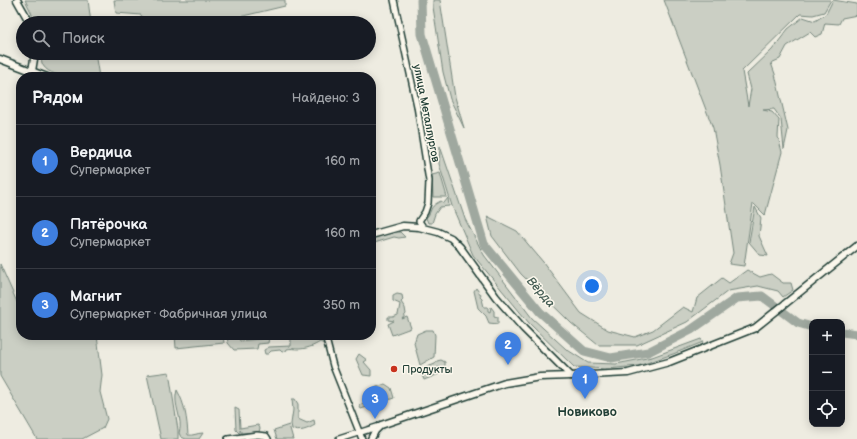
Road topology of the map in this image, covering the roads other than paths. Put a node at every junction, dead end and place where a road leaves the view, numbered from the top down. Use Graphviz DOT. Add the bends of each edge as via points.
graph roads {
  1 [pos="17,0"];
  2 [pos="394,0"];
  3 [pos="26,16"];
  4 [pos="0,59"];
  5 [pos="33,60"];
  6 [pos="26,72"];
  7 [pos="30,72"];
  8 [pos="423,228"];
  9 [pos="376,234"];
  10 [pos="857,246"];
  11 [pos="326,340"];
  12 [pos="571,376"];
  13 [pos="381,425"];
  14 [pos="360,432"];
  15 [pos="228,439"];
  16 [pos="268,439"];
  17 [pos="339,439"];
  18 [pos="362,439"];
  19 [pos="371,439"];
  1 -- 3 [label="street"];
  2 -- 8 [label="street, улица Металлургов" via="417,106 429,181 428,203 419,221"];
  4 -- 6 [label="street"];
  5 -- 7 [label="street"];
  8 -- 9 [label="street" via="403,226"];
  8 -- 12 [label="street" via="451,238 460,247 496,297"];
  10 -- 12 [label="street" via="755,328 669,362 628,373"];
  11 -- 14 [label="street" via="333,366"];
  12 -- 13 [label="street" via="540,377 505,383"];
  13 -- 14 [label="street"];
  13 -- 19 [label="street"];
  14 -- 17 [label="street"];
  14 -- 18 [label="street"];
  15 -- 16 [label="street" via="257,435 266,436"];
}
